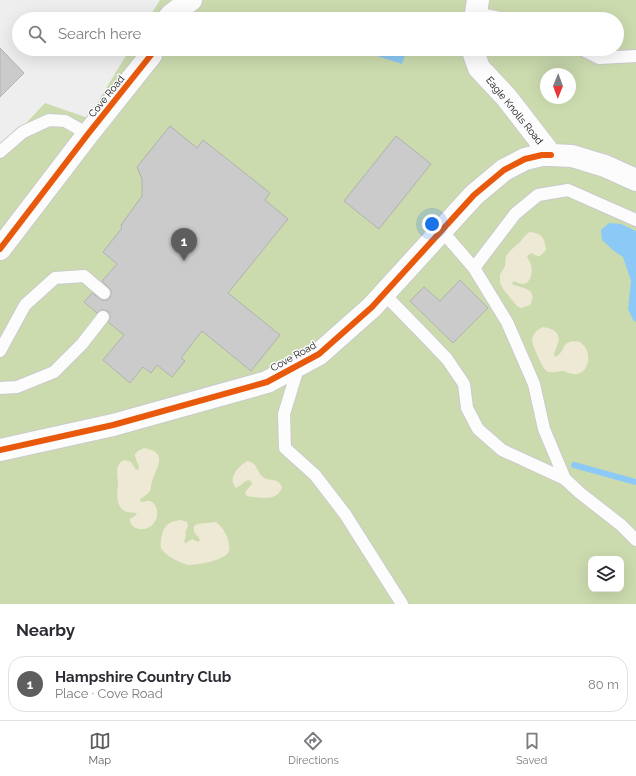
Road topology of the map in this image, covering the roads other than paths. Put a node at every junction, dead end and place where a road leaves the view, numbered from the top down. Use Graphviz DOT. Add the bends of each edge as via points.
graph roads {
  1 [pos="191,0"];
  2 [pos="175,12"];
  3 [pos="151,56"];
  4 [pos="475,56"];
  5 [pos="595,56"];
  6 [pos="636,56"];
  7 [pos="88,134"];
  8 [pos="0,152"];
  9 [pos="551,155"];
  10 [pos="636,180"];
  11 [pos="636,220"];
  12 [pos="442,231"];
  13 [pos="0,249"];
  14 [pos="474,268"];
  15 [pos="104,293"];
  16 [pos="384,294"];
  17 [pos="103,317"];
  18 [pos="0,351"];
  19 [pos="299,365"];
  20 [pos="0,388"];
  21 [pos="0,450"];
  22 [pos="565,479"];
  23 [pos="636,540"];
  24 [pos="402,604"];
  1 -- 2 [label="street"];
  3 -- 7 [label="street, Cove Road"];
  4 -- 9 [label="street, Eagle Knolls Road" via="479,68 507,98"];
  5 -- 6 [label="lane"];
  7 -- 8 [label="lane" via="65,121 49,120 23,132"];
  7 -- 13 [label="street, Cove Road"];
  9 -- 10 [label="street" via="572,156 606,166"];
  9 -- 12 [label="street, Cove Road" via="525,159 504,170 474,196"];
  11 -- 14 [label="lane" via="568,190 538,195 515,214"];
  12 -- 14 [label="lane"];
  12 -- 16 [label="street, Cove Road"];
  14 -- 22 [label="lane" via="507,322 531,377 544,429"];
  15 -- 18 [label="lane" via="84,276 55,278 26,304"];
  16 -- 19 [label="street, Cove Road" via="319,354"];
  16 -- 22 [label="lane" via="447,359 464,384 467,408 478,429 502,450"];
  17 -- 20 [label="lane" via="82,344 54,372 17,387"];
  19 -- 21 [label="street, Cove Road" via="267,382 113,425"];
  19 -- 24 [label="lane" via="284,414 285,448 316,475 345,514"];
  22 -- 23 [label="lane" via="621,524"];
}
